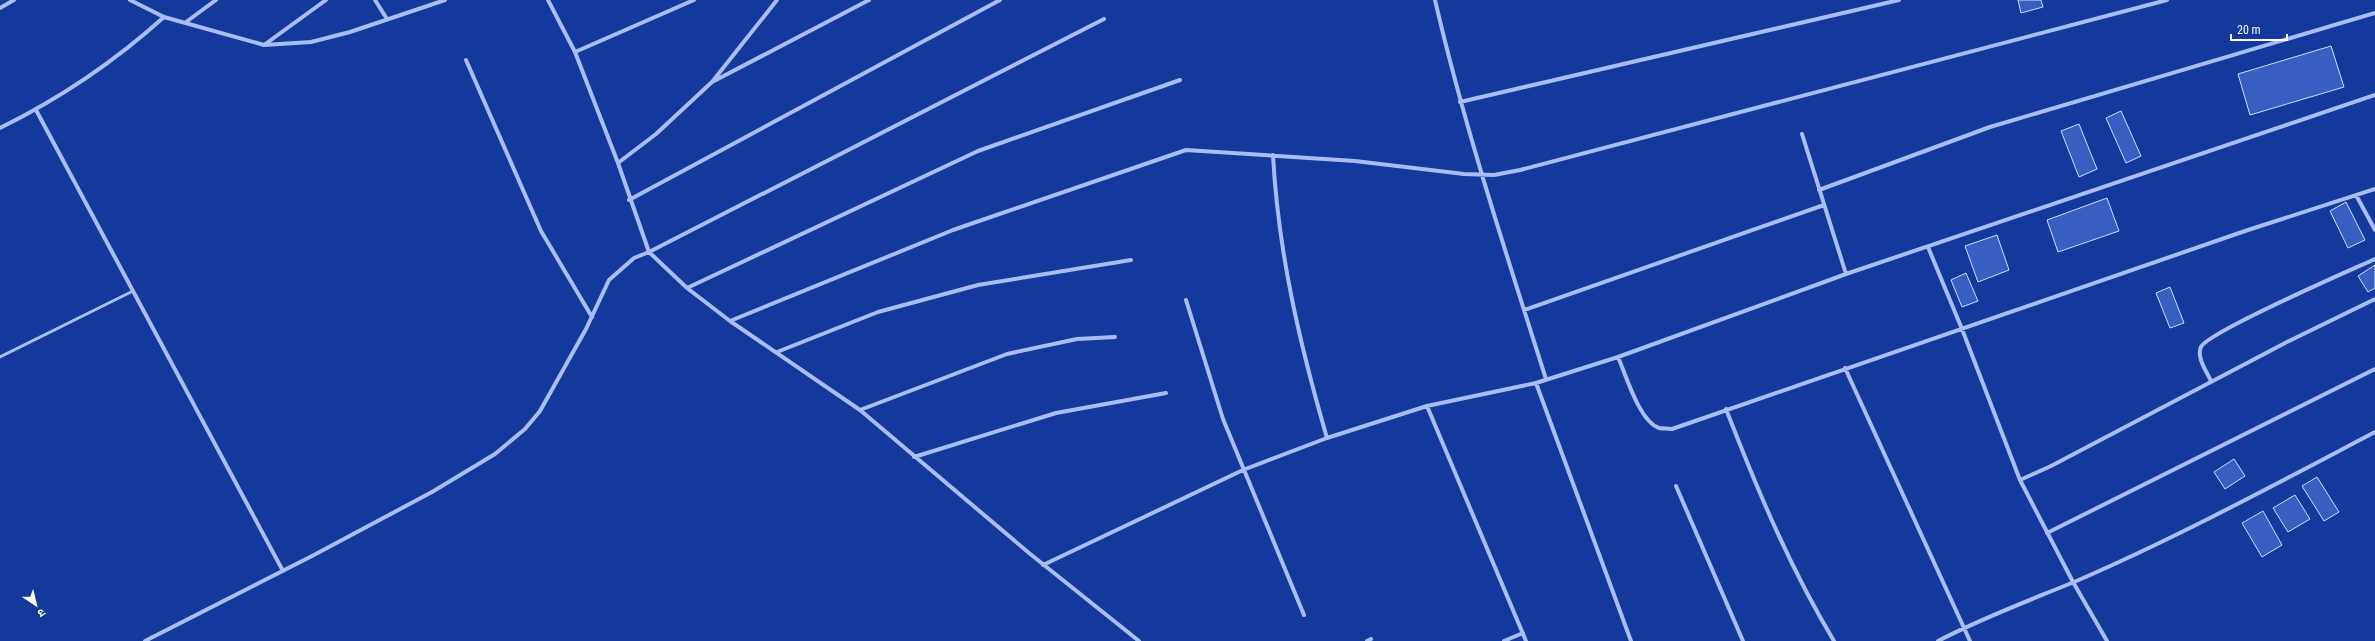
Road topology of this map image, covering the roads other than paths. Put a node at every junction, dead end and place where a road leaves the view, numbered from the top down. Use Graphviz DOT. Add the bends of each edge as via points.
graph roads {
  1 [pos="14,0"];
  2 [pos="130,0"];
  3 [pos="216,0"];
  4 [pos="326,0"];
  5 [pos="375,0"];
  6 [pos="444,0"];
  7 [pos="548,0"];
  8 [pos="694,0"];
  9 [pos="777,0"];
  10 [pos="869,0"];
  11 [pos="1000,0"];
  12 [pos="1435,0"];
  13 [pos="1899,0"];
  14 [pos="2167,0"];
  15 [pos="0,8"];
  16 [pos="2375,13"];
  17 [pos="164,17"];
  18 [pos="387,19"];
  19 [pos="1104,19"];
  20 [pos="186,22"];
  21 [pos="264,45"];
  22 [pos="575,52"];
  23 [pos="466,60"];
  24 [pos="1180,80"];
  25 [pos="712,82"];
  26 [pos="2375,95"];
  27 [pos="1460,102"];
  28 [pos="36,110"];
  29 [pos="0,128"];
  30 [pos="1802,134"];
  31 [pos="1273,155"];
  32 [pos="618,163"];
  33 [pos="1481,175"];
  34 [pos="2375,189"];
  35 [pos="1819,190"];
  36 [pos="2356,195"];
  37 [pos="629,200"];
  38 [pos="1824,205"];
  39 [pos="2375,230"];
  40 [pos="1928,247"];
  41 [pos="649,252"];
  42 [pos="2375,259"];
  43 [pos="1132,260"];
  44 [pos="1846,274"];
  45 [pos="687,288"];
  46 [pos="133,291"];
  47 [pos="2375,299"];
  48 [pos="1186,300"];
  49 [pos="1524,310"];
  50 [pos="592,317"];
  51 [pos="730,321"];
  52 [pos="1962,330"];
  53 [pos="1116,337"];
  54 [pos="777,352"];
  55 [pos="0,357"];
  56 [pos="1618,357"];
  57 [pos="1844,368"];
  58 [pos="2375,369"];
  59 [pos="1546,379"];
  60 [pos="2211,381"];
  61 [pos="1536,383"];
  62 [pos="1166,394"];
  63 [pos="1427,406"];
  64 [pos="1726,409"];
  65 [pos="860,410"];
  66 [pos="2375,432"];
  67 [pos="1328,438"];
  68 [pos="914,457"];
  69 [pos="1243,470"];
  70 [pos="2020,480"];
  71 [pos="1676,486"];
  72 [pos="2047,533"];
  73 [pos="1043,565"];
  74 [pos="283,571"];
  75 [pos="2073,582"];
  76 [pos="1304,615"];
  77 [pos="1964,628"];
  78 [pos="1522,633"];
  79 [pos="146,641"];
  80 [pos="1139,641"];
  81 [pos="1504,641"];
  82 [pos="1526,641"];
  83 [pos="1631,641"];
  84 [pos="1743,641"];
  85 [pos="1834,641"];
  86 [pos="1938,641"];
  87 [pos="1970,641"];
  88 [pos="2108,641"];
  1 -- 15 [label="street"];
  2 -- 17 [label="street"];
  3 -- 20 [label="street"];
  4 -- 21 [label="street"];
  5 -- 18 [label="street"];
  6 -- 18 [label="street"];
  7 -- 22 [label="street"];
  8 -- 22 [label="street"];
  9 -- 25 [label="street"];
  10 -- 25 [label="street"];
  11 -- 37 [label="street"];
  12 -- 27 [label="street"];
  13 -- 27 [label="street"];
  14 -- 33 [label="street" via="1520,170"];
  16 -- 35 [label="street" via="1990,127"];
  17 -- 20 [label="street"];
  17 -- 28 [label="street" via="113,61"];
  18 -- 21 [label="street" via="311,42"];
  19 -- 41 [label="street"];
  20 -- 21 [label="street"];
  22 -- 32 [label="street"];
  23 -- 50 [label="street" via="541,230"];
  24 -- 45 [label="street" via="978,151"];
  25 -- 32 [label="street" via="656,134"];
  26 -- 40 [label="street"];
  27 -- 33 [label="street"];
  28 -- 29 [label="street"];
  28 -- 46 [label="street"];
  30 -- 35 [label="street"];
  31 -- 33 [label="street"];
  31 -- 51 [label="street" via="1186,150 953,230"];
  31 -- 67 [label="street" via="1275,198 1291,301"];
  32 -- 37 [label="street"];
  33 -- 49 [label="street"];
  34 -- 36 [label="street"];
  35 -- 38 [label="street"];
  36 -- 39 [label="street"];
  36 -- 52 [label="street"];
  37 -- 41 [label="street"];
  38 -- 44 [label="street"];
  38 -- 49 [label="street"];
  40 -- 44 [label="street"];
  40 -- 52 [label="street"];
  41 -- 45 [label="street"];
  41 -- 50 [label="street" via="634,258 609,280"];
  42 -- 60 [label="street" via="2203,342 2200,357"];
  43 -- 54 [label="street" via="978,285 878,312"];
  44 -- 56 [label="street"];
  45 -- 51 [label="street"];
  46 -- 55 [label="lane"];
  46 -- 74 [label="street"];
  47 -- 60 [label="street"];
  48 -- 69 [label="street" via="1206,368"];
  49 -- 59 [label="street"];
  50 -- 74 [label="street" via="540,411 525,429 495,454 432,492"];
  51 -- 54 [label="street"];
  52 -- 57 [label="street"];
  52 -- 70 [label="street"];
  53 -- 65 [label="street" via="1077,339 1007,354"];
  54 -- 65 [label="street"];
  56 -- 59 [label="street"];
  56 -- 64 [label="street" via="1640,410 1659,428 1672,429"];
  57 -- 64 [label="street"];
  57 -- 77 [label="street"];
  58 -- 72 [label="street"];
  59 -- 61 [label="street"];
  60 -- 70 [label="street"];
  61 -- 63 [label="street"];
  61 -- 83 [label="street"];
  62 -- 68 [label="street" via="1056,413"];
  63 -- 67 [label="street"];
  63 -- 78 [label="street"];
  64 -- 85 [label="street" via="1782,543 1814,608"];
  65 -- 68 [label="street"];
  66 -- 75 [label="street" via="2186,529"];
  67 -- 69 [label="street"];
  68 -- 73 [label="street"];
  69 -- 73 [label="street"];
  69 -- 76 [label="street"];
  70 -- 72 [label="street"];
  71 -- 84 [label="street"];
  72 -- 75 [label="street"];
  73 -- 80 [label="street"];
  74 -- 79 [label="street"];
  75 -- 77 [label="street"];
  75 -- 88 [label="street"];
  77 -- 86 [label="street"];
  77 -- 87 [label="street"];
  78 -- 81 [label="street"];
  78 -- 82 [label="street"];
}
